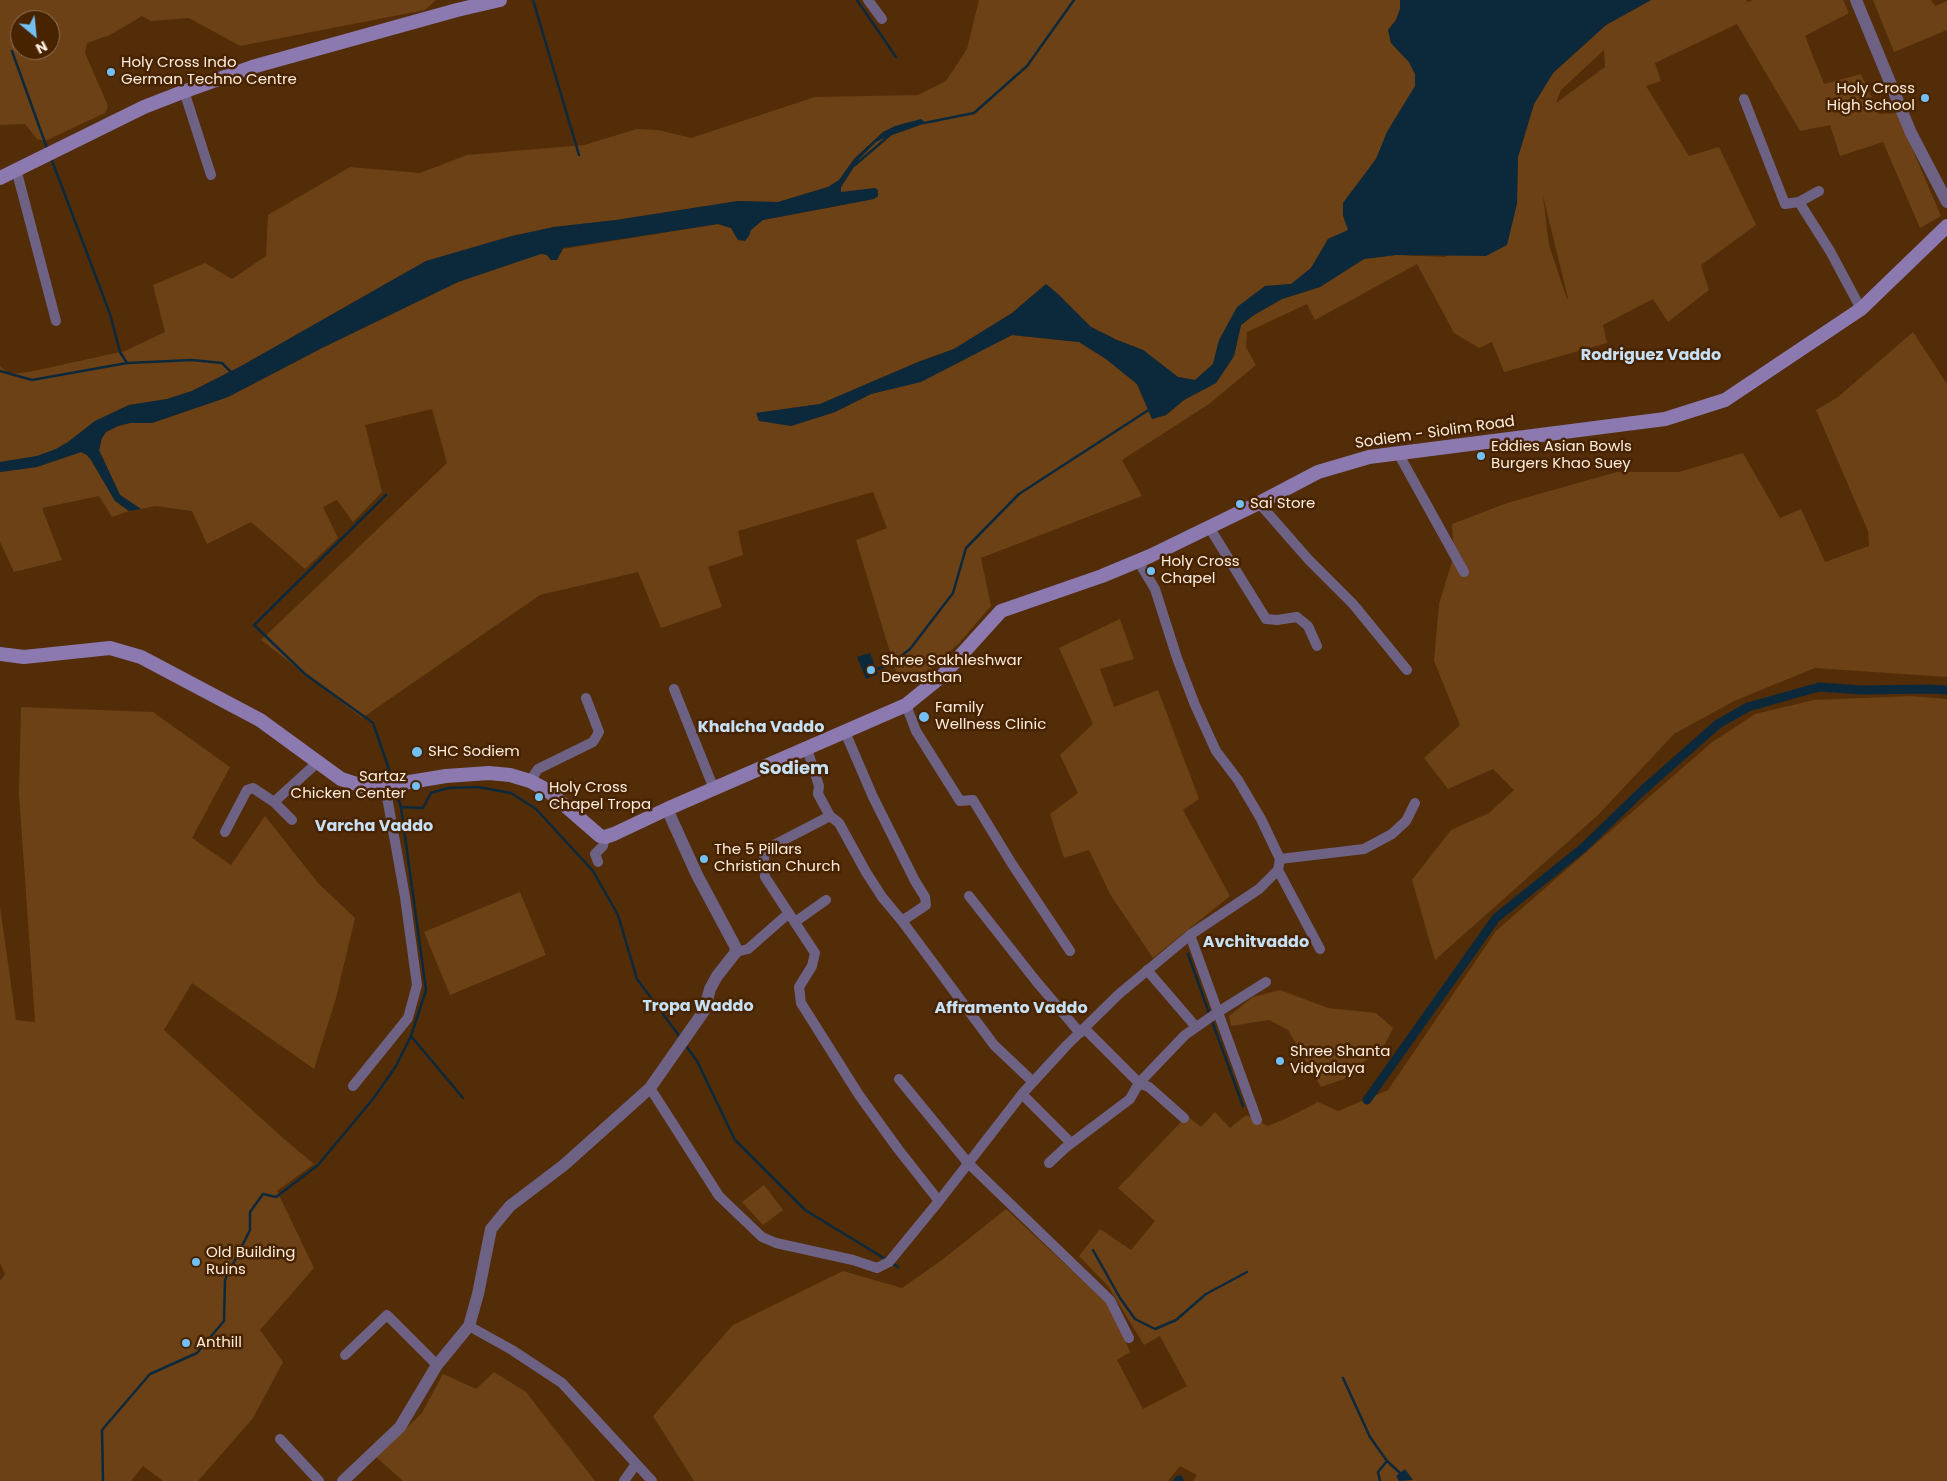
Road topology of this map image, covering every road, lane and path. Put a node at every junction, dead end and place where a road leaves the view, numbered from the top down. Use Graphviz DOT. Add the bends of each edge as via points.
graph roads {
  1 [pos="500,0"];
  2 [pos="868,0"];
  3 [pos="1856,0"];
  4 [pos="882,19"];
  5 [pos="184,91"];
  6 [pos="1744,99"];
  7 [pos="16,169"];
  8 [pos="211,175"];
  9 [pos="0,178"];
  10 [pos="1819,191"];
  11 [pos="1799,202"];
  12 [pos="1947,202"];
  13 [pos="1947,226"];
  14 [pos="1861,309"];
  15 [pos="56,321"];
  16 [pos="1398,453"];
  17 [pos="1259,503"];
  18 [pos="1209,527"];
  19 [pos="1138,560"];
  20 [pos="1464,572"];
  21 [pos="1317,646"];
  22 [pos="0,654"];
  23 [pos="1407,670"];
  24 [pos="674,689"];
  25 [pos="586,698"];
  26 [pos="906,705"];
  27 [pos="845,732"];
  28 [pos="807,749"];
  29 [pos="318,762"];
  30 [pos="530,781"];
  31 [pos="391,785"];
  32 [pos="714,789"];
  33 [pos="274,802"];
  34 [pos="1415,803"];
  35 [pos="667,809"];
  36 [pos="830,816"];
  37 [pos="292,820"];
  38 [pos="225,832"];
  39 [pos="605,837"];
  40 [pos="1280,859"];
  41 [pos="598,862"];
  42 [pos="1278,870"];
  43 [pos="969,896"];
  44 [pos="826,900"];
  45 [pos="792,917"];
  46 [pos="902,921"];
  47 [pos="1190,935"];
  48 [pos="1320,949"];
  49 [pos="1070,950"];
  50 [pos="736,952"];
  51 [pos="1148,970"];
  52 [pos="1266,982"];
  53 [pos="1218,1012"];
  54 [pos="1196,1027"];
  55 [pos="1082,1031"];
  56 [pos="899,1079"];
  57 [pos="1032,1081"];
  58 [pos="1139,1083"];
  59 [pos="353,1086"];
  60 [pos="650,1088"];
  61 [pos="1022,1094"];
  62 [pos="1184,1118"];
  63 [pos="1257,1120"];
  64 [pos="1072,1143"];
  65 [pos="1049,1163"];
  66 [pos="968,1164"];
  67 [pos="939,1201"];
  68 [pos="469,1326"];
  69 [pos="1129,1338"];
  70 [pos="345,1354"];
  71 [pos="437,1365"];
  72 [pos="280,1439"];
  73 [pos="636,1464"];
  74 [pos="319,1481"];
  75 [pos="343,1481"];
  76 [pos="624,1481"];
  77 [pos="652,1481"];
  1 -- 5 [label="main road" via="252,67"];
  2 -- 4 [label="street"];
  3 -- 12 [label="street" via="1911,133"];
  5 -- 7 [label="main road"];
  5 -- 8 [label="street"];
  6 -- 11 [label="street" via="1785,204"];
  7 -- 9 [label="main road"];
  7 -- 15 [label="street"];
  10 -- 11 [label="street"];
  11 -- 14 [label="street"];
  13 -- 14 [label="main road, Sodiem - Siolim Road"];
  14 -- 16 [label="main road, Sodiem - Siolim Road" via="1725,400 1665,418"];
  16 -- 17 [label="main road, Sodiem - Siolim Road" via="1369,457 1318,472"];
  16 -- 20 [label="street"];
  17 -- 18 [label="main road, Sodiem - Siolim Road"];
  17 -- 23 [label="street" via="1353,604"];
  18 -- 19 [label="main road, Sodiem - Siolim Road"];
  18 -- 21 [label="street" via="1266,619 1296,617 1308,626"];
  19 -- 26 [label="main road, Sodiem - Siolim Road" via="1001,611 943,675"];
  19 -- 40 [label="street" via="1155,589 1177,658 1216,751 1238,780"];
  22 -- 29 [label="main road" via="24,657 110,648 141,658 260,720"];
  24 -- 32 [label="street"];
  25 -- 30 [label="street" via="599,732 593,742 538,769"];
  26 -- 27 [label="main road, Sodiem - Siolim Road"];
  26 -- 49 [label="street" via="916,731 960,800 973,800"];
  27 -- 28 [label="main road, Sodiem - Siolim Road"];
  27 -- 46 [label="street" via="873,797 925,896 926,905"];
  28 -- 32 [label="main road, Sodiem - Siolim Road"];
  28 -- 36 [label="street" via="819,786 818,794"];
  29 -- 31 [label="main road" via="341,778 366,786"];
  29 -- 33 [label="street"];
  30 -- 31 [label="main road" via="490,773"];
  30 -- 39 [label="main road" via="547,790"];
  31 -- 59 [label="street" via="417,985 408,1018"];
  32 -- 35 [label="main road, Sodiem - Siolim Road"];
  33 -- 37 [label="street"];
  33 -- 38 [label="street" via="254,788 246,790"];
  34 -- 40 [label="street" via="1406,821 1392,834 1364,849"];
  35 -- 39 [label="main road, Sodiem - Siolim Road"];
  35 -- 50 [label="street"];
  36 -- 45 [label="street" via="774,845 764,855 764,877"];
  36 -- 46 [label="street" via="839,823 882,897"];
  39 -- 41 [label="street" via="595,854"];
  40 -- 42 [label="street"];
  42 -- 47 [label="street" via="1259,889"];
  42 -- 48 [label="street"];
  43 -- 55 [label="street" via="1036,981"];
  44 -- 45 [label="street"];
  45 -- 50 [label="street" via="748,949"];
  45 -- 67 [label="street" via="815,953 812,966 799,987 801,1003 859,1095"];
  46 -- 57 [label="street" via="994,1045"];
  47 -- 51 [label="street"];
  47 -- 53 [label="street"];
  50 -- 60 [label="street" via="716,976 704,1011"];
  51 -- 54 [label="street"];
  51 -- 55 [label="street"];
  52 -- 53 [label="street"];
  53 -- 54 [label="street"];
  53 -- 63 [label="street"];
  54 -- 58 [label="street"];
  55 -- 57 [label="street"];
  55 -- 58 [label="street"];
  56 -- 66 [label="street"];
  57 -- 61 [label="street"];
  58 -- 62 [label="street" via="1149,1087"];
  58 -- 64 [label="street" via="1130,1099"];
  60 -- 67 [label="street" via="719,1196 762,1237 776,1243 877,1268 889,1262"];
  60 -- 68 [label="street" via="564,1165 510,1206 491,1229"];
  61 -- 64 [label="street"];
  61 -- 66 [label="street"];
  64 -- 65 [label="street"];
  66 -- 67 [label="street"];
  66 -- 69 [label="street" via="1110,1300"];
  68 -- 71 [label="street"];
  68 -- 73 [label="street" via="562,1383"];
  70 -- 71 [label="street" via="387,1316"];
  71 -- 75 [label="street" via="400,1427"];
  72 -- 74 [label="street"];
  73 -- 76 [label="street"];
  73 -- 77 [label="street"];
}
